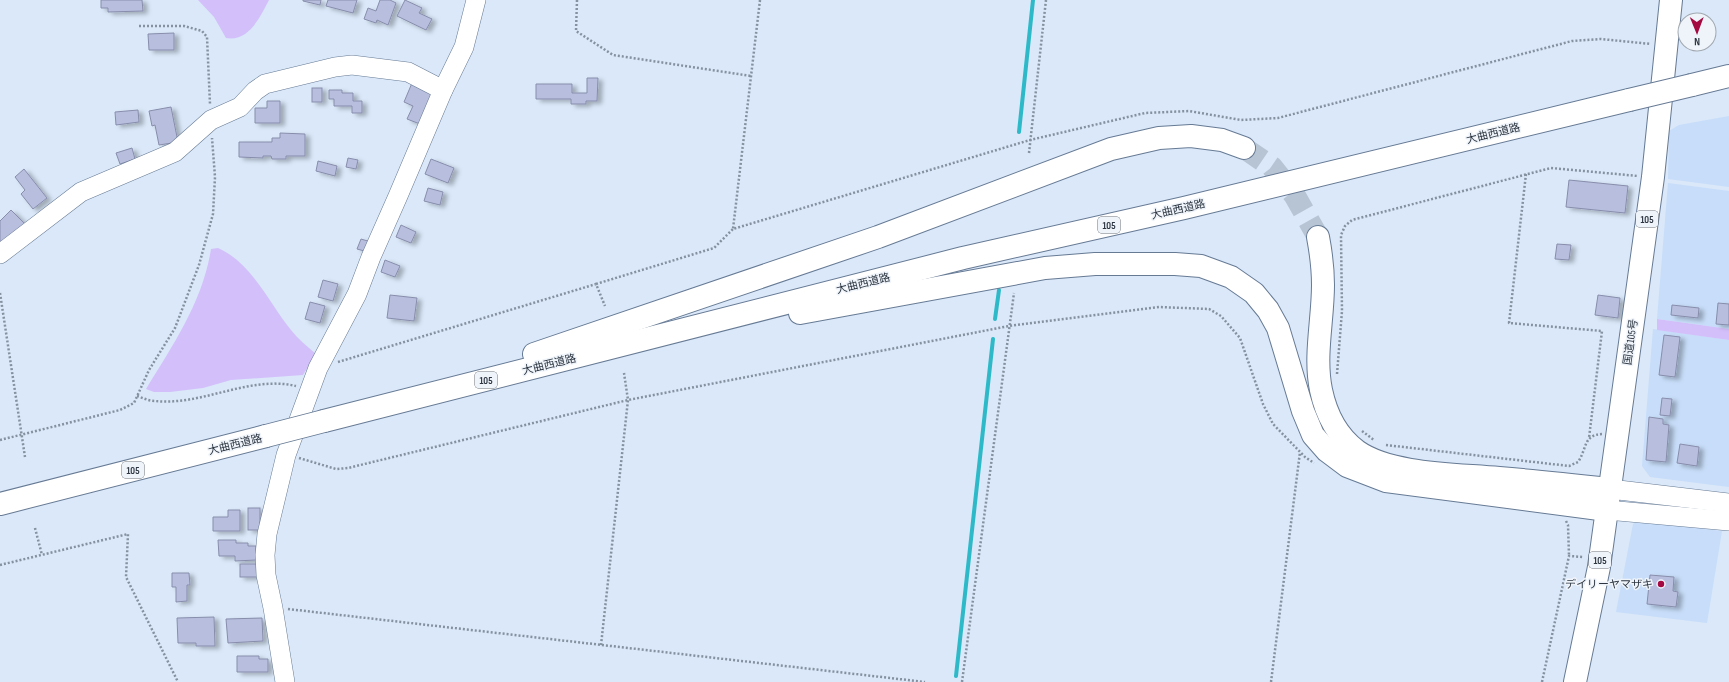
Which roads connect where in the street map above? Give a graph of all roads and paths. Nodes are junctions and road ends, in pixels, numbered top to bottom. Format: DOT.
graph roads {
  1 [pos="476,0"];
  2 [pos="577,0"];
  3 [pos="760,0"];
  4 [pos="1046,0"];
  5 [pos="1671,0"];
  6 [pos="139,26"];
  7 [pos="1665,45"];
  8 [pos="751,76"];
  9 [pos="1729,76"];
  10 [pos="443,90"];
  11 [pos="211,120"];
  12 [pos="1030,140"];
  13 [pos="1244,148"];
  14 [pos="1029,153"];
  15 [pos="1526,174"];
  16 [pos="1653,177"];
  17 [pos="733,229"];
  18 [pos="1318,237"];
  19 [pos="0,254"];
  20 [pos="596,284"];
  21 [pos="0,293"];
  22 [pos="1014,293"];
  23 [pos="605,306"];
  24 [pos="1009,326"];
  25 [pos="590,353"];
  26 [pos="318,368"];
  27 [pos="624,373"];
  28 [pos="1336,382"];
  29 [pos="310,389"];
  30 [pos="138,396"];
  31 [pos="628,400"];
  32 [pos="381,406"];
  33 [pos="1357,426"];
  34 [pos="22,434"];
  35 [pos="1616,436"];
  36 [pos="1589,438"];
  37 [pos="0,440"];
  38 [pos="1300,452"];
  39 [pos="286,455"];
  40 [pos="25,457"];
  41 [pos="1316,465"];
  42 [pos="1608,499"];
  43 [pos="1729,503"];
  44 [pos="0,504"];
  45 [pos="1561,518"];
  46 [pos="1729,521"];
  47 [pos="35,528"];
  48 [pos="42,555"];
  49 [pos="1570,556"];
  50 [pos="1600,559"];
  51 [pos="0,565"];
  52 [pos="273,608"];
  53 [pos="601,645"];
  54 [pos="178,682"];
  55 [pos="284,682"];
  56 [pos="925,682"];
  57 [pos="962,682"];
  58 [pos="1271,682"];
  59 [pos="1542,682"];
  60 [pos="1575,682"];
  1 -- 10 [label="street"];
  2 -- 8 [label="path"];
  3 -- 8 [label="path"];
  4 -- 12 [label="path"];
  5 -- 7 [label="highway, 国道105号 / 105"];
  6 -- 11 [label="path"];
  7 -- 12 [label="path"];
  7 -- 16 [label="highway, 国道105号 / 105"];
  8 -- 17 [label="path"];
  9 -- 25 [label="highway, 大曲西道路 / 105, bridge"];
  10 -- 11 [label="street"];
  10 -- 26 [label="street"];
  11 -- 19 [label="street"];
  11 -- 30 [label="path"];
  12 -- 14 [label="path"];
  12 -- 17 [label="path"];
  13 -- 32 [label="highway"];
  15 -- 16 [label="path"];
  15 -- 28 [label="path"];
  15 -- 36 [label="path"];
  16 -- 35 [label="highway, 国道105号 / 105"];
  17 -- 20 [label="path"];
  18 -- 42 [label="highway"];
  20 -- 23 [label="path"];
  20 -- 26 [label="path"];
  21 -- 34 [label="path"];
  22 -- 24 [label="path"];
  24 -- 31 [label="path"];
  24 -- 38 [label="path"];
  24 -- 57 [label="path"];
  25 -- 32 [label="highway, 大曲西道路 / 105"];
  25 -- 42 [label="highway"];
  26 -- 29 [label="street"];
  27 -- 31 [label="path"];
  29 -- 30 [label="path"];
  29 -- 39 [label="street"];
  30 -- 34 [label="path"];
  31 -- 39 [label="path"];
  31 -- 53 [label="path"];
  32 -- 44 [label="highway, 大曲西道路 / 105, bridge"];
  33 -- 36 [label="path"];
  34 -- 37 [label="path"];
  34 -- 40 [label="path"];
  35 -- 36 [label="path"];
  35 -- 42 [label="highway, 国道105号 / 105"];
  38 -- 41 [label="path"];
  38 -- 58 [label="path"];
  39 -- 52 [label="street"];
  42 -- 43 [label="street"];
  42 -- 46 [label="street"];
  42 -- 50 [label="highway, 国道105号 / 105"];
  45 -- 49 [label="path"];
  47 -- 48 [label="path"];
  48 -- 51 [label="path"];
  48 -- 54 [label="path"];
  49 -- 50 [label="path"];
  49 -- 59 [label="path"];
  50 -- 60 [label="highway, 国道105号 / 105"];
  52 -- 53 [label="path"];
  52 -- 55 [label="street"];
  53 -- 56 [label="path"];
}
